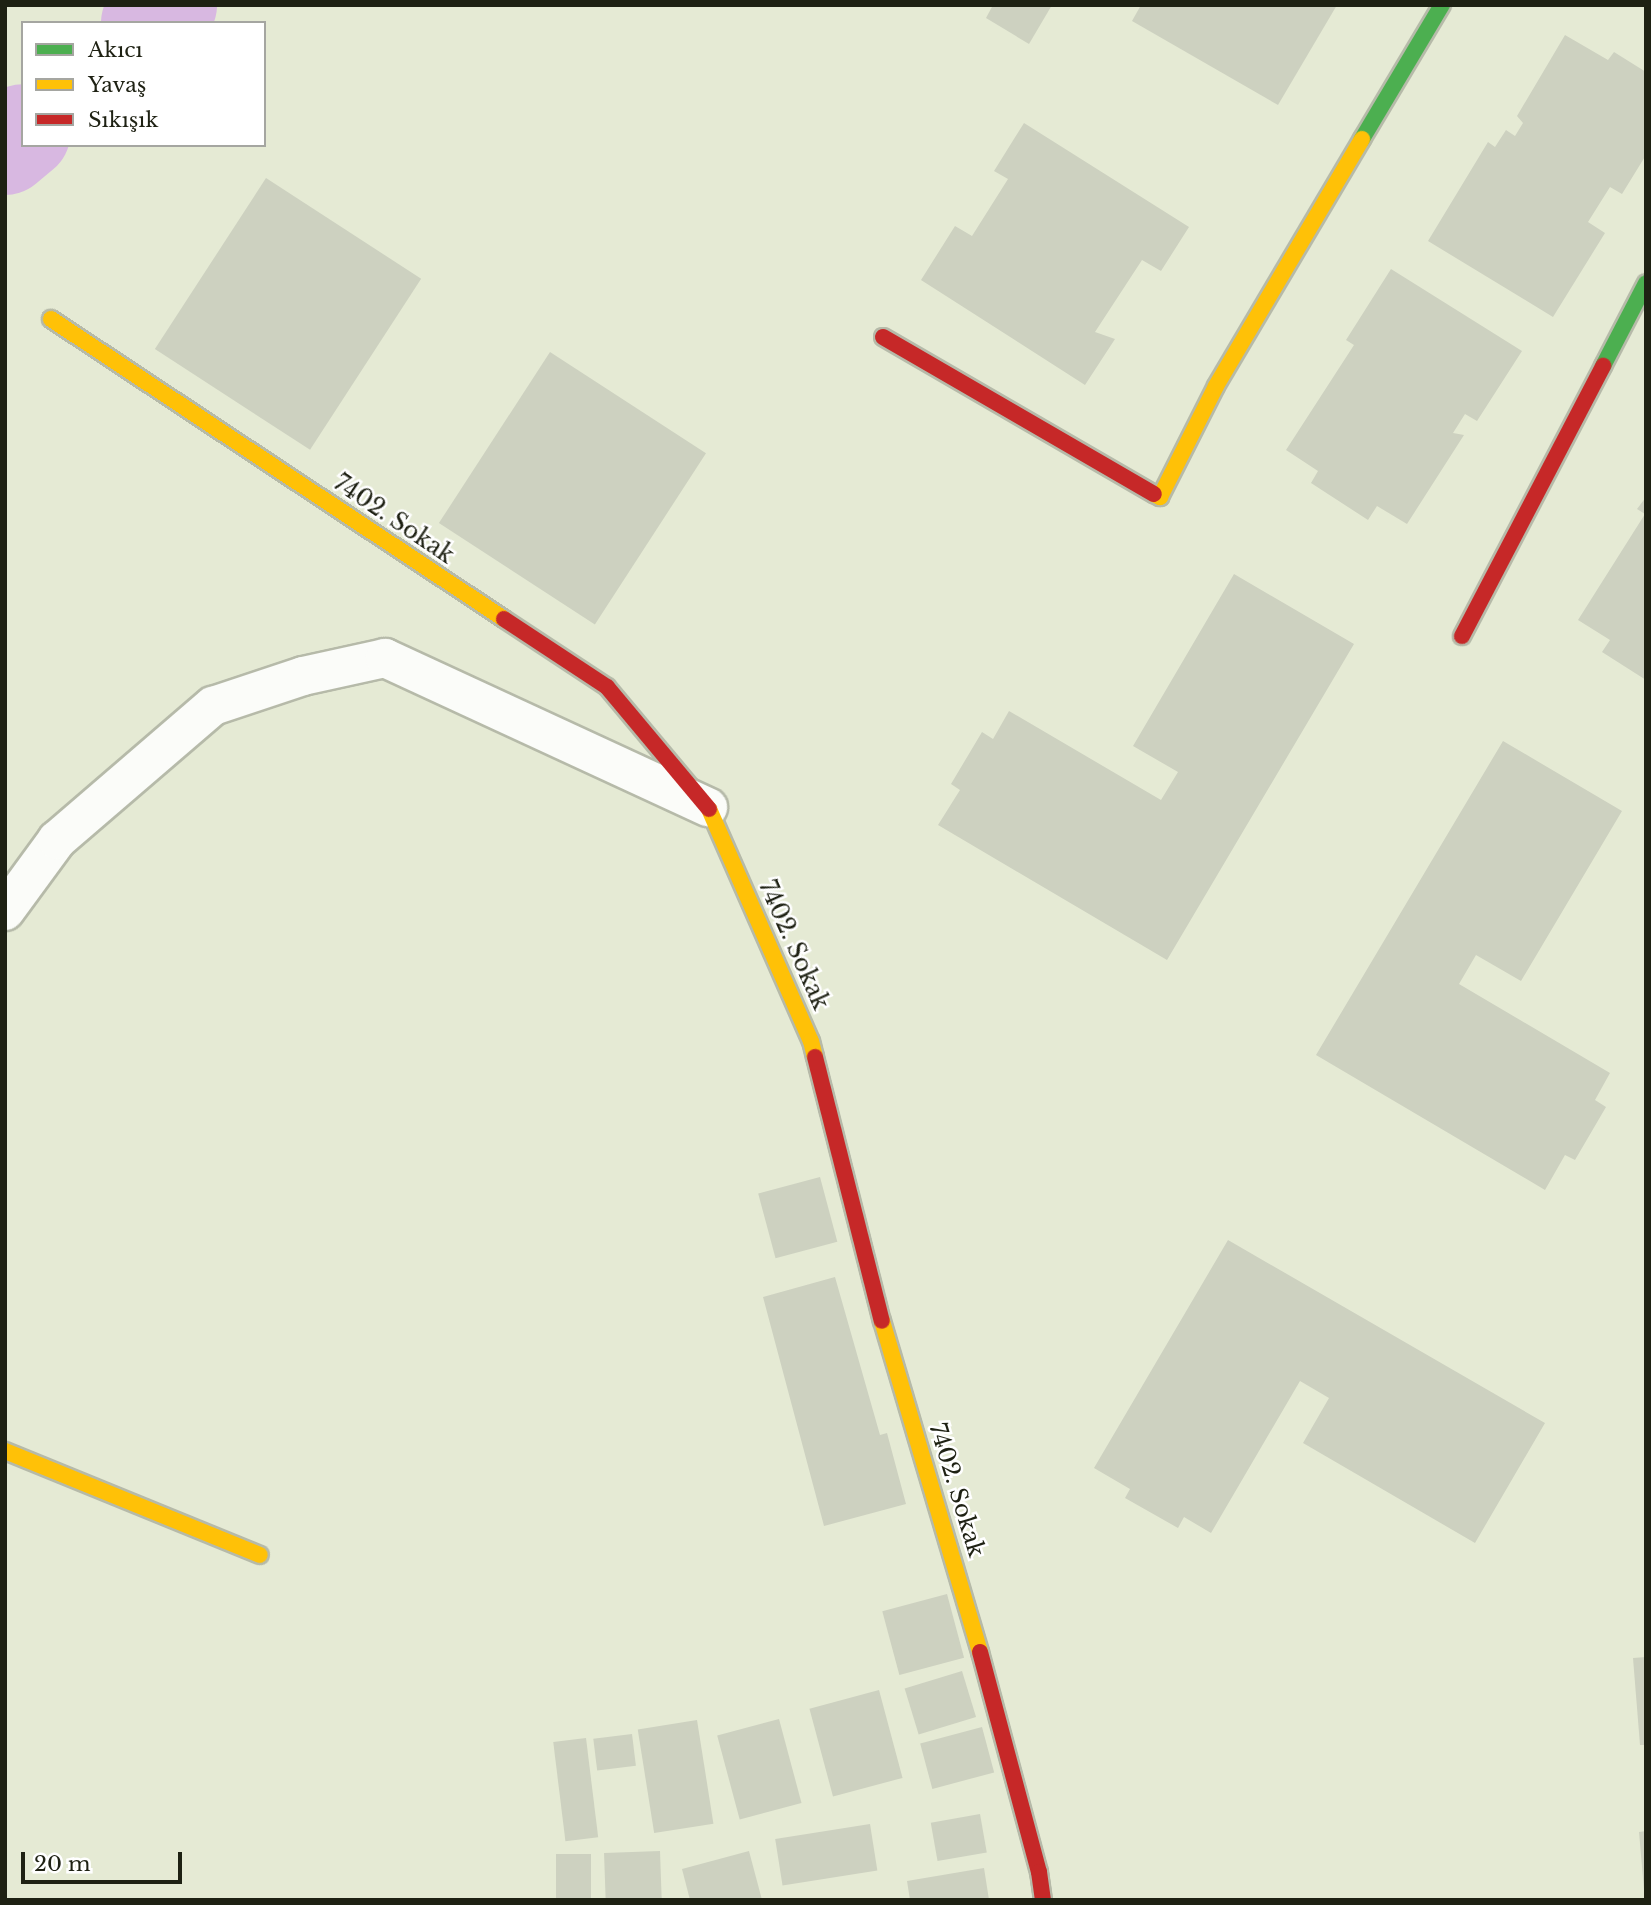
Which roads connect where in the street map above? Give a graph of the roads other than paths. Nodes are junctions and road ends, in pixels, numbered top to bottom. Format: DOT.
graph roads {
  1 [pos="1442,5"];
  2 [pos="1646,283"];
  3 [pos="51,319"];
  4 [pos="883,337"];
  5 [pos="1462,636"];
  6 [pos="708,807"];
  7 [pos="5,911"];
  8 [pos="5,1451"];
  9 [pos="260,1555"];
  10 [pos="1043,1900"];
  1 -- 4 [label="street"];
  2 -- 5 [label="street"];
  3 -- 6 [label="street, 7402. Sokak"];
  6 -- 7 [label="street"];
  6 -- 10 [label="street, 7402. Sokak"];
  8 -- 9 [label="street"];
}
